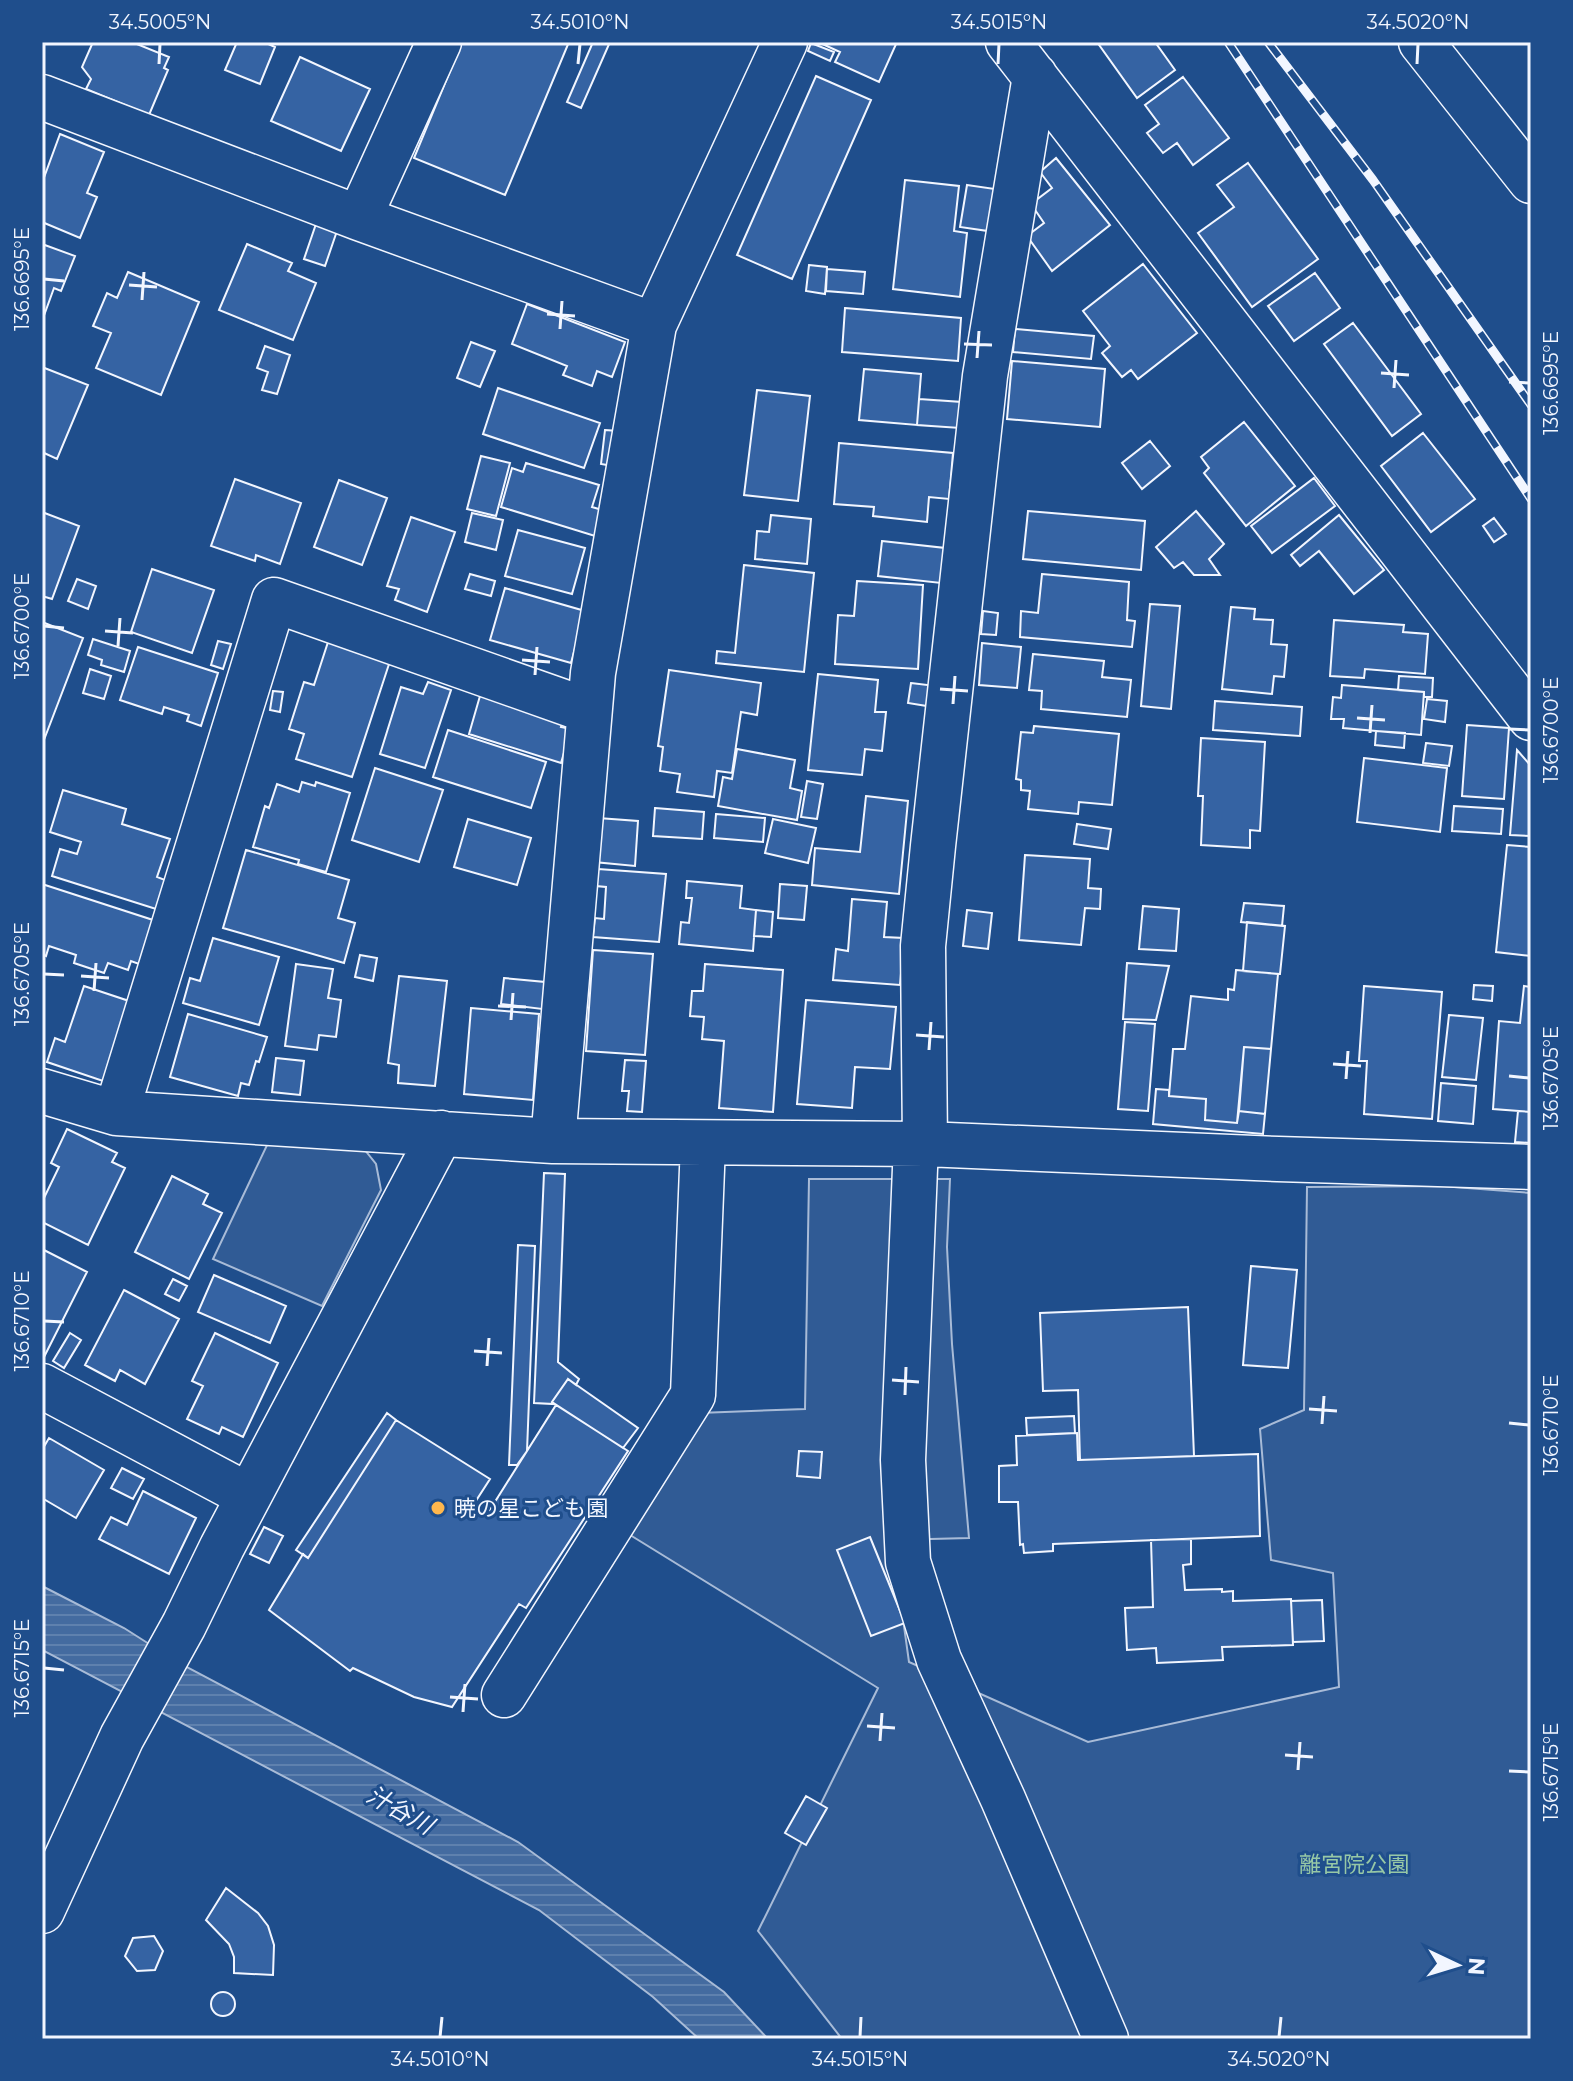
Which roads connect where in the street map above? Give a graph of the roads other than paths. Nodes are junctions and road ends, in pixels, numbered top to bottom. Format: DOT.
graph roads {
  1 [pos="439,42"];
  2 [pos="785,42"];
  3 [pos="1008,42"];
  4 [pos="1421,42"];
  5 [pos="1035,76"];
  6 [pos="42,97"];
  7 [pos="1531,181"];
  8 [pos="359,218"];
  9 [pos="654,325"];
  10 [pos="589,711"];
  11 [pos="1531,718"];
  12 [pos="42,1091"];
  13 [pos="116,1113"];
  14 [pos="441,1133"];
  15 [pos="553,1141"];
  16 [pos="703,1144"];
  17 [pos="920,1144"];
  18 [pos="1531,1167"];
  19 [pos="42,1386"];
  20 [pos="249,1496"];
  21 [pos="504,1695"];
  22 [pos="42,1911"];
  23 [pos="1106,2039"];
  1 -- 8 [label="street"];
  2 -- 9 [label="street"];
  3 -- 5 [label="street"];
  4 -- 7 [label="street"];
  5 -- 11 [label="street"];
  5 -- 17 [label="street"];
  6 -- 8 [label="street"];
  8 -- 9 [label="street"];
  9 -- 10 [label="street"];
  10 -- 13 [label="street"];
  10 -- 15 [label="street"];
  12 -- 13 [label="street"];
  13 -- 14 [label="street"];
  14 -- 15 [label="street"];
  14 -- 20 [label="street"];
  15 -- 16 [label="street"];
  16 -- 17 [label="street"];
  16 -- 21 [label="street"];
  17 -- 18 [label="street"];
  17 -- 23 [label="street"];
  19 -- 20 [label="street"];
  20 -- 22 [label="street"];
}
